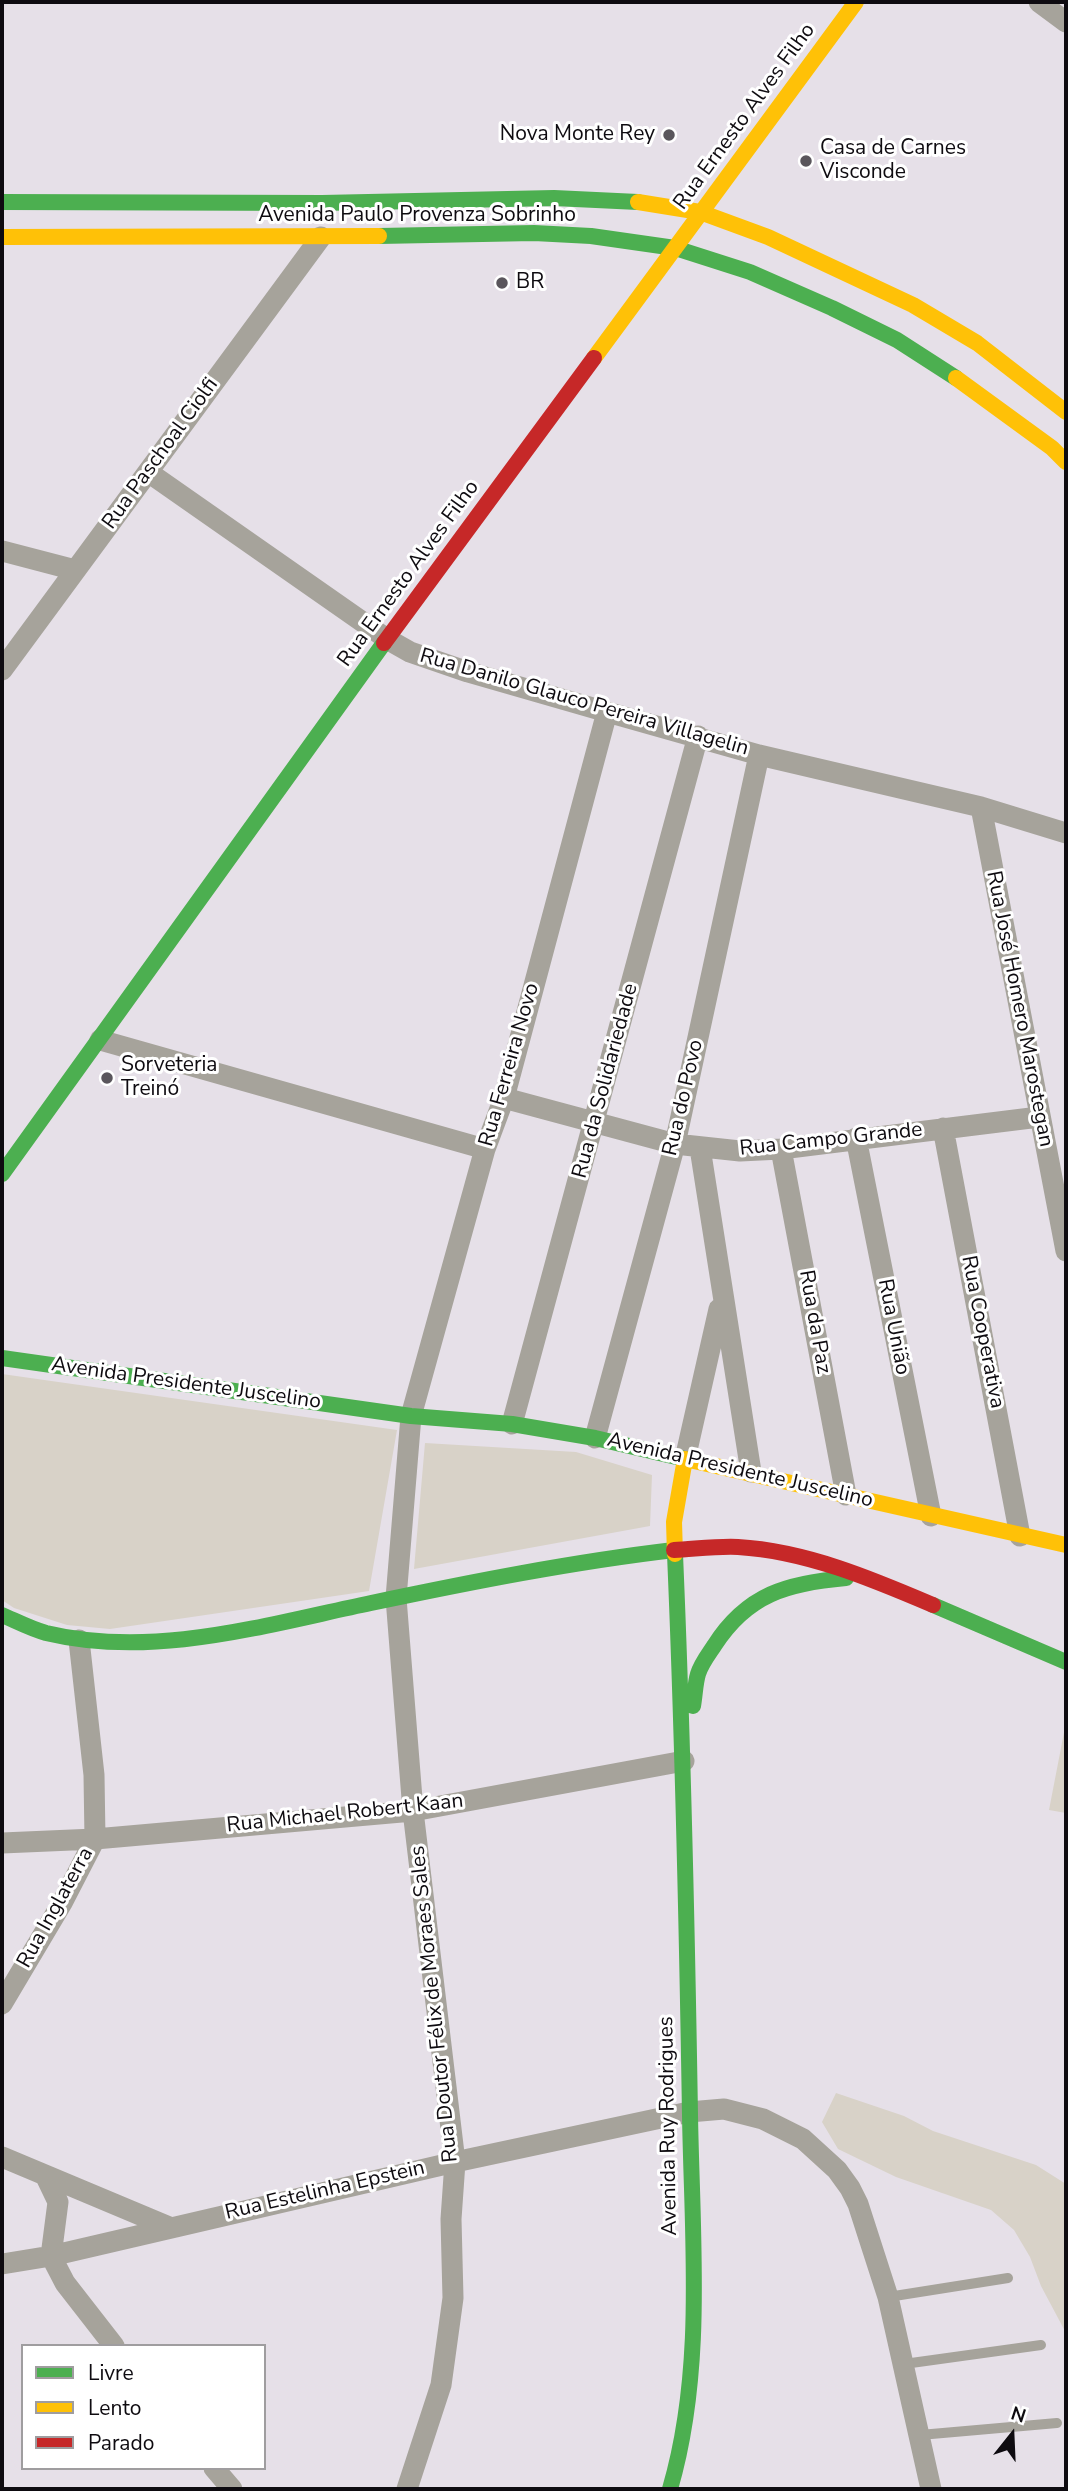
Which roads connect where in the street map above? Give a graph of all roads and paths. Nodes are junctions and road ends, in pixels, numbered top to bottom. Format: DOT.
graph roads {
  1 [pos="856,2"];
  2 [pos="1039,2"];
  3 [pos="1066,22"];
  4 [pos="2,202"];
  5 [pos="701,212"];
  6 [pos="2,237"];
  7 [pos="321,237"];
  8 [pos="674,248"];
  9 [pos="1066,412"];
  10 [pos="1062,449"];
  11 [pos="148,472"];
  12 [pos="2,551"];
  13 [pos="75,570"];
  14 [pos="387,639"];
  15 [pos="2,670"];
  16 [pos="607,712"];
  17 [pos="698,737"];
  18 [pos="759,755"];
  19 [pos="981,807"];
  20 [pos="1066,833"];
  21 [pos="100,1040"];
  22 [pos="503,1098"];
  23 [pos="1039,1117"];
  24 [pos="595,1122"];
  25 [pos="943,1128"];
  26 [pos="856,1138"];
  27 [pos="675,1144"];
  28 [pos="700,1147"];
  29 [pos="485,1149"];
  30 [pos="782,1149"];
  31 [pos="2,1174"];
  32 [pos="1066,1251"];
  33 [pos="722,1297"];
  34 [pos="2,1357"];
  35 [pos="411,1416"];
  36 [pos="513,1424"];
  37 [pos="595,1438"];
  38 [pos="685,1459"];
  39 [pos="751,1472"];
  40 [pos="846,1495"];
  41 [pos="930,1516"];
  42 [pos="1020,1535"];
  43 [pos="1066,1545"];
  44 [pos="674,1550"];
  45 [pos="865,1577"];
  46 [pos="396,1598"];
  47 [pos="2,1615"];
  48 [pos="79,1640"];
  49 [pos="1066,1662"];
  50 [pos="684,1760"];
  51 [pos="413,1811"];
  52 [pos="95,1839"];
  53 [pos="2,1843"];
  54 [pos="2,2004"];
  55 [pos="689,2112"];
  56 [pos="2,2157"];
  57 [pos="455,2162"];
  58 [pos="46,2177"];
  59 [pos="169,2227"];
  60 [pos="51,2256"];
  61 [pos="2,2264"];
  62 [pos="1008,2278"];
  63 [pos="888,2297"];
  64 [pos="112,2344"];
  65 [pos="1041,2346"];
  66 [pos="904,2364"];
  67 [pos="1057,2423"];
  68 [pos="920,2435"];
  69 [pos="216,2470"];
  70 [pos="232,2489"];
  71 [pos="407,2489"];
  72 [pos="670,2489"];
  73 [pos="931,2489"];
  1 -- 5 [label="main road, Rua Ernesto Alves Filho"];
  2 -- 3 [label="street"];
  4 -- 5 [label="main road, Avenida Paulo Provenza Sobrinho"];
  5 -- 8 [label="main road, Rua Ernesto Alves Filho"];
  5 -- 9 [label="main road, Avenida Paulo Provenza Sobrinho"];
  6 -- 7 [label="main road, Avenida Paulo Provenza Sobrinho"];
  7 -- 8 [label="main road, Avenida Paulo Provenza Sobrinho"];
  7 -- 11 [label="street, Rua Paschoal Ciolfi"];
  8 -- 10 [label="main road, Avenida Paulo Provenza Sobrinho"];
  8 -- 14 [label="main road, Rua Ernesto Alves Filho"];
  11 -- 13 [label="street, Rua Paschoal Ciolfi"];
  11 -- 14 [label="street, Rua Danilo Glauco Pereira Villagelin"];
  12 -- 13 [label="street"];
  13 -- 15 [label="street, Rua Paschoal Ciolfi"];
  14 -- 16 [label="street, Rua Danilo Glauco Pereira Villagelin"];
  14 -- 21 [label="main road, Rua Ernesto Alves Filho"];
  16 -- 17 [label="street, Rua Danilo Glauco Pereira Villagelin"];
  16 -- 22 [label="street, Rua Ferreira Novo"];
  17 -- 18 [label="street, Rua Danilo Glauco Pereira Villagelin"];
  17 -- 24 [label="street, Rua da Solidariedade"];
  18 -- 19 [label="street, Rua Danilo Glauco Pereira Villagelin"];
  18 -- 27 [label="street, Rua do Povo"];
  19 -- 20 [label="street, Rua Danilo Glauco Pereira Villagelin"];
  19 -- 23 [label="street, Rua José Homero Marostegan"];
  21 -- 29 [label="street"];
  21 -- 31 [label="main road, Rua Ernesto Alves Filho"];
  22 -- 24 [label="street, Rua Campo Grande"];
  22 -- 29 [label="street, Rua Ferreira Novo"];
  23 -- 25 [label="street, Rua Campo Grande"];
  23 -- 32 [label="street, Rua José Homero Marostegan"];
  24 -- 27 [label="street, Rua Campo Grande"];
  24 -- 36 [label="street, Rua da Solidariedade"];
  25 -- 26 [label="street, Rua Campo Grande"];
  25 -- 42 [label="street, Rua Cooperativa"];
  26 -- 30 [label="street, Rua Campo Grande"];
  26 -- 41 [label="street, Rua União"];
  27 -- 28 [label="street, Rua Campo Grande"];
  27 -- 37 [label="street, Rua do Povo"];
  28 -- 30 [label="street, Rua Campo Grande"];
  28 -- 33 [label="street, Rua do Povo"];
  29 -- 35 [label="street, Rua Ferreira Novo"];
  30 -- 40 [label="street, Rua da Paz"];
  33 -- 38 [label="street"];
  33 -- 39 [label="street, Rua do Povo"];
  34 -- 35 [label="main road, Avenida Presidente Juscelino"];
  35 -- 36 [label="main road, Avenida Presidente Juscelino"];
  35 -- 46 [label="street"];
  36 -- 37 [label="main road, Avenida Presidente Juscelino"];
  37 -- 38 [label="main road, Avenida Presidente Juscelino"];
  38 -- 39 [label="main road, Avenida Presidente Juscelino"];
  38 -- 44 [label="main road, Avenida Ruy Rodrigues"];
  39 -- 40 [label="main road, Avenida Presidente Juscelino"];
  40 -- 41 [label="main road, Avenida Presidente Juscelino"];
  41 -- 42 [label="main road, Avenida Presidente Juscelino"];
  42 -- 43 [label="main road, Avenida Presidente Juscelino"];
  44 -- 45 [label="main road"];
  44 -- 46 [label="main road"];
  44 -- 50 [label="main road, Avenida Ruy Rodrigues"];
  45 -- 49 [label="main road"];
  45 -- 50 [label="main road, Avenida Ruy Rodrigues"];
  46 -- 48 [label="main road"];
  46 -- 51 [label="street, Rua Doutor Félix de Moraes Sales"];
  47 -- 48 [label="main road"];
  48 -- 52 [label="street, Rua Inglaterra"];
  50 -- 51 [label="street, Rua Michael Robert Kaan"];
  50 -- 55 [label="main road, Avenida Ruy Rodrigues"];
  51 -- 52 [label="street, Rua Michael Robert Kaan"];
  51 -- 57 [label="street, Rua Doutor Félix de Moraes Sales"];
  52 -- 53 [label="street, Rua Michael Robert Kaan"];
  52 -- 54 [label="street, Rua Inglaterra"];
  55 -- 57 [label="street, Rua Estelinha Epstein"];
  55 -- 63 [label="street, Rua Estelinha Epstein"];
  55 -- 72 [label="main road, Avenida Ruy Rodrigues"];
  56 -- 58 [label="street"];
  57 -- 59 [label="street, Rua Estelinha Epstein"];
  57 -- 71 [label="street, Rua Doutor Félix de Moraes Sales"];
  58 -- 59 [label="street"];
  58 -- 60 [label="street"];
  59 -- 60 [label="street, Rua Estelinha Epstein"];
  60 -- 61 [label="street, Rua Estelinha Epstein"];
  60 -- 64 [label="street"];
  62 -- 63 [label="lane"];
  63 -- 66 [label="street, Rua Estelinha Epstein"];
  65 -- 66 [label="lane"];
  66 -- 68 [label="street, Rua Estelinha Epstein"];
  67 -- 68 [label="lane"];
  68 -- 73 [label="street, Rua Estelinha Epstein"];
  69 -- 70 [label="street"];
}
